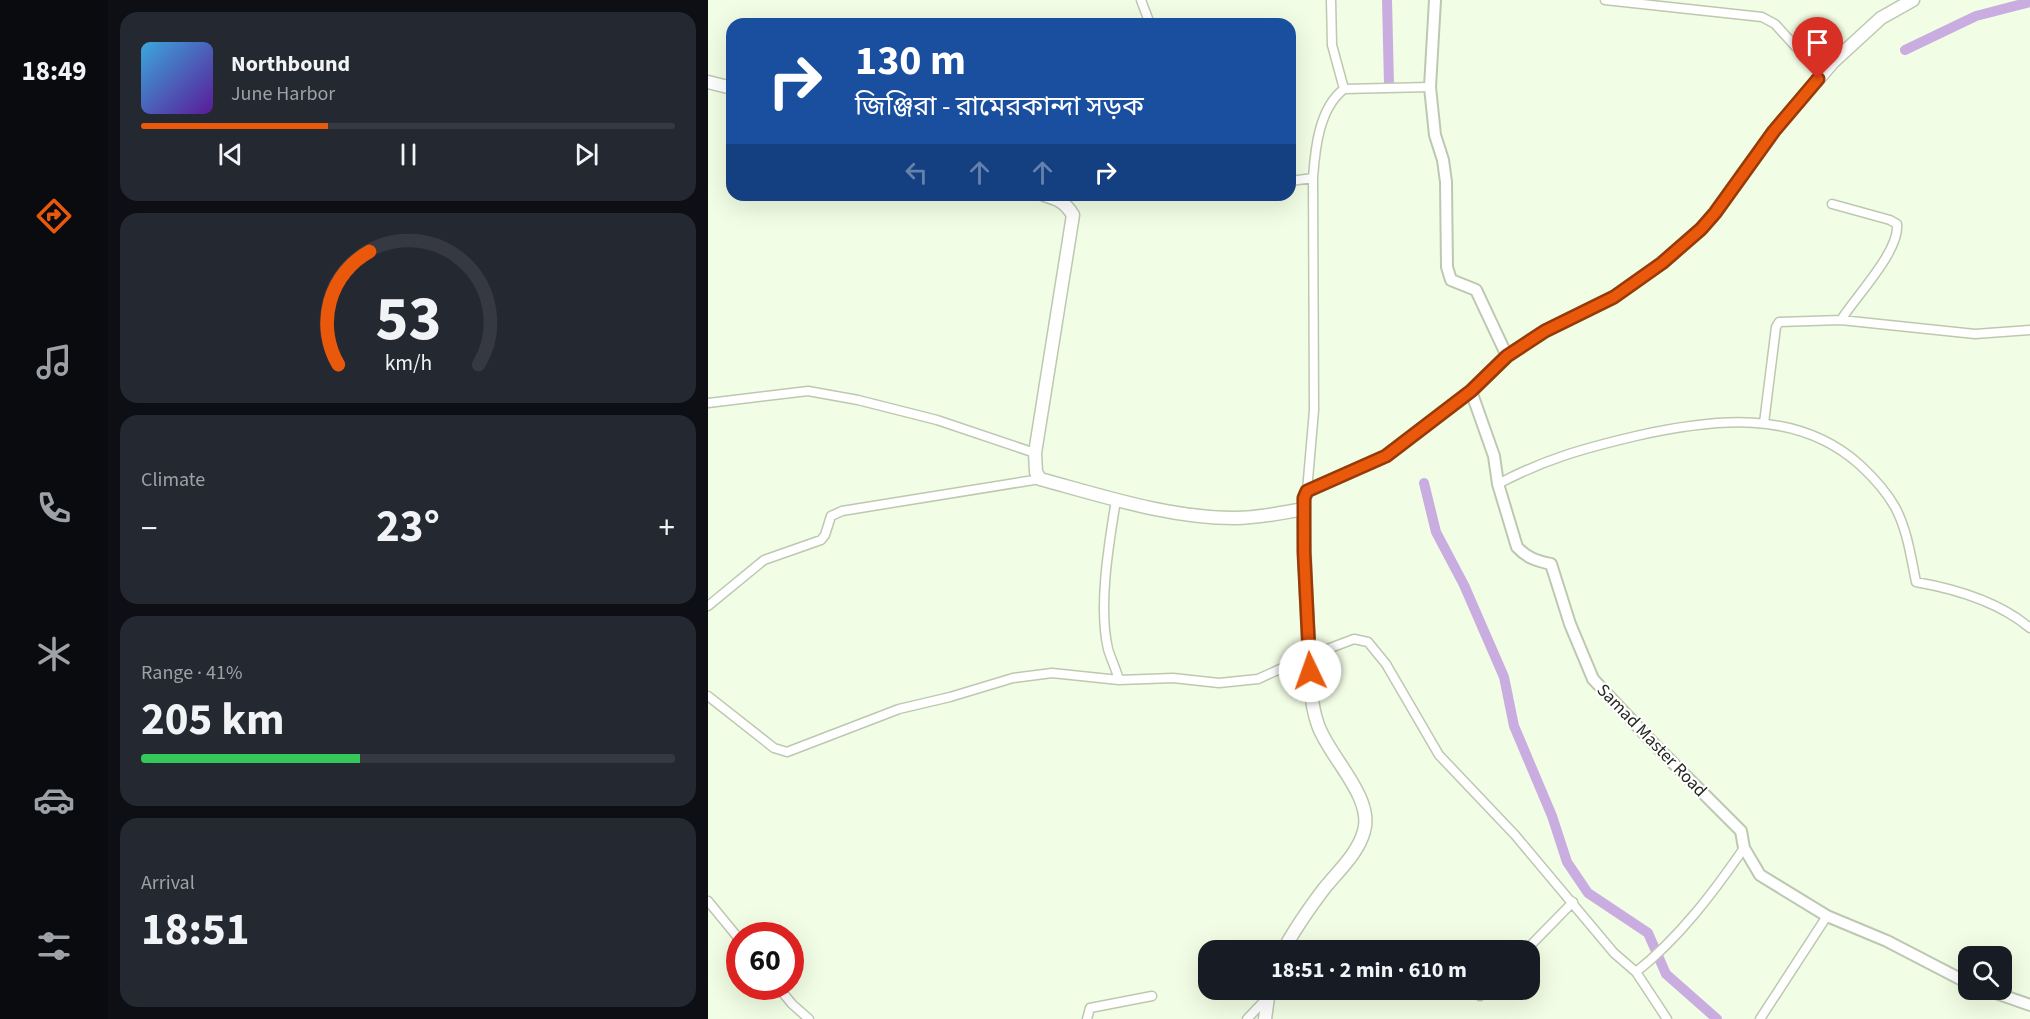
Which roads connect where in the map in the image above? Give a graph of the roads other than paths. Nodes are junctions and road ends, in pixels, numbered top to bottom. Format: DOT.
graph roads {
  1 [pos="1141,0"];
  2 [pos="1331,0"];
  3 [pos="1435,0"];
  4 [pos="1605,0"];
  5 [pos="1913,0"];
  6 [pos="1148,18"];
  7 [pos="1833,62"];
  8 [pos="708,82"];
  9 [pos="726,86"];
  10 [pos="1430,87"];
  11 [pos="1344,89"];
  12 [pos="1313,178"];
  13 [pos="1296,180"];
  14 [pos="1062,201"];
  15 [pos="1832,204"];
  16 [pos="1841,320"];
  17 [pos="2030,330"];
  18 [pos="1507,356"];
  19 [pos="1471,391"];
  20 [pos="708,403"];
  21 [pos="1764,423"];
  22 [pos="1035,453"];
  23 [pos="1040,479"];
  24 [pos="1498,483"];
  25 [pos="1307,491"];
  26 [pos="1116,500"];
  27 [pos="1304,509"];
  28 [pos="708,606"];
  29 [pos="2030,628"];
  30 [pos="1309,656"];
  31 [pos="1119,680"];
  32 [pos="708,696"];
  33 [pos="1744,848"];
  34 [pos="708,901"];
  35 [pos="1573,902"];
  36 [pos="1827,916"];
  37 [pos="726,923"];
  38 [pos="1288,940"];
  39 [pos="1536,940"];
  40 [pos="1636,972"];
  41 [pos="1958,978"];
  42 [pos="1152,996"];
  43 [pos="2012,999"];
  44 [pos="789,1000"];
  45 [pos="1263,1000"];
  46 [pos="1267,1000"];
  47 [pos="2030,1005"];
  48 [pos="809,1019"];
  49 [pos="1087,1019"];
  50 [pos="1247,1019"];
  51 [pos="1265,1019"];
  52 [pos="1667,1019"];
  53 [pos="1760,1019"];
  1 -- 6 [label="street"];
  2 -- 11 [label="street"];
  3 -- 10 [label="street"];
  4 -- 7 [label="street"];
  5 -- 7 [label="main road"];
  7 -- 18 [label="main road"];
  8 -- 9 [label="main road"];
  10 -- 11 [label="street"];
  10 -- 18 [label="street"];
  11 -- 12 [label="street"];
  12 -- 13 [label="street"];
  12 -- 25 [label="street"];
  14 -- 22 [label="main road"];
  15 -- 16 [label="street"];
  16 -- 17 [label="street"];
  16 -- 21 [label="street"];
  18 -- 19 [label="main road"];
  19 -- 24 [label="street, Samad Master Road"];
  19 -- 25 [label="main road"];
  20 -- 22 [label="street"];
  21 -- 24 [label="street"];
  21 -- 29 [label="street"];
  22 -- 23 [label="main road"];
  23 -- 26 [label="main road"];
  23 -- 28 [label="street"];
  24 -- 33 [label="street, Samad Master Road"];
  25 -- 27 [label="main road"];
  26 -- 27 [label="main road"];
  26 -- 31 [label="street"];
  27 -- 30 [label="main road"];
  30 -- 31 [label="street"];
  30 -- 35 [label="street"];
  30 -- 38 [label="main road"];
  31 -- 32 [label="street"];
  33 -- 36 [label="street, Samad Master Road"];
  33 -- 40 [label="street"];
  34 -- 37 [label="street"];
  35 -- 39 [label="street"];
  35 -- 40 [label="street"];
  36 -- 41 [label="street, Samad Master Road"];
  36 -- 53 [label="street"];
  40 -- 52 [label="street"];
  42 -- 49 [label="street"];
  43 -- 47 [label="street"];
  44 -- 48 [label="street"];
  45 -- 50 [label="street"];
  46 -- 51 [label="main road"];
}
